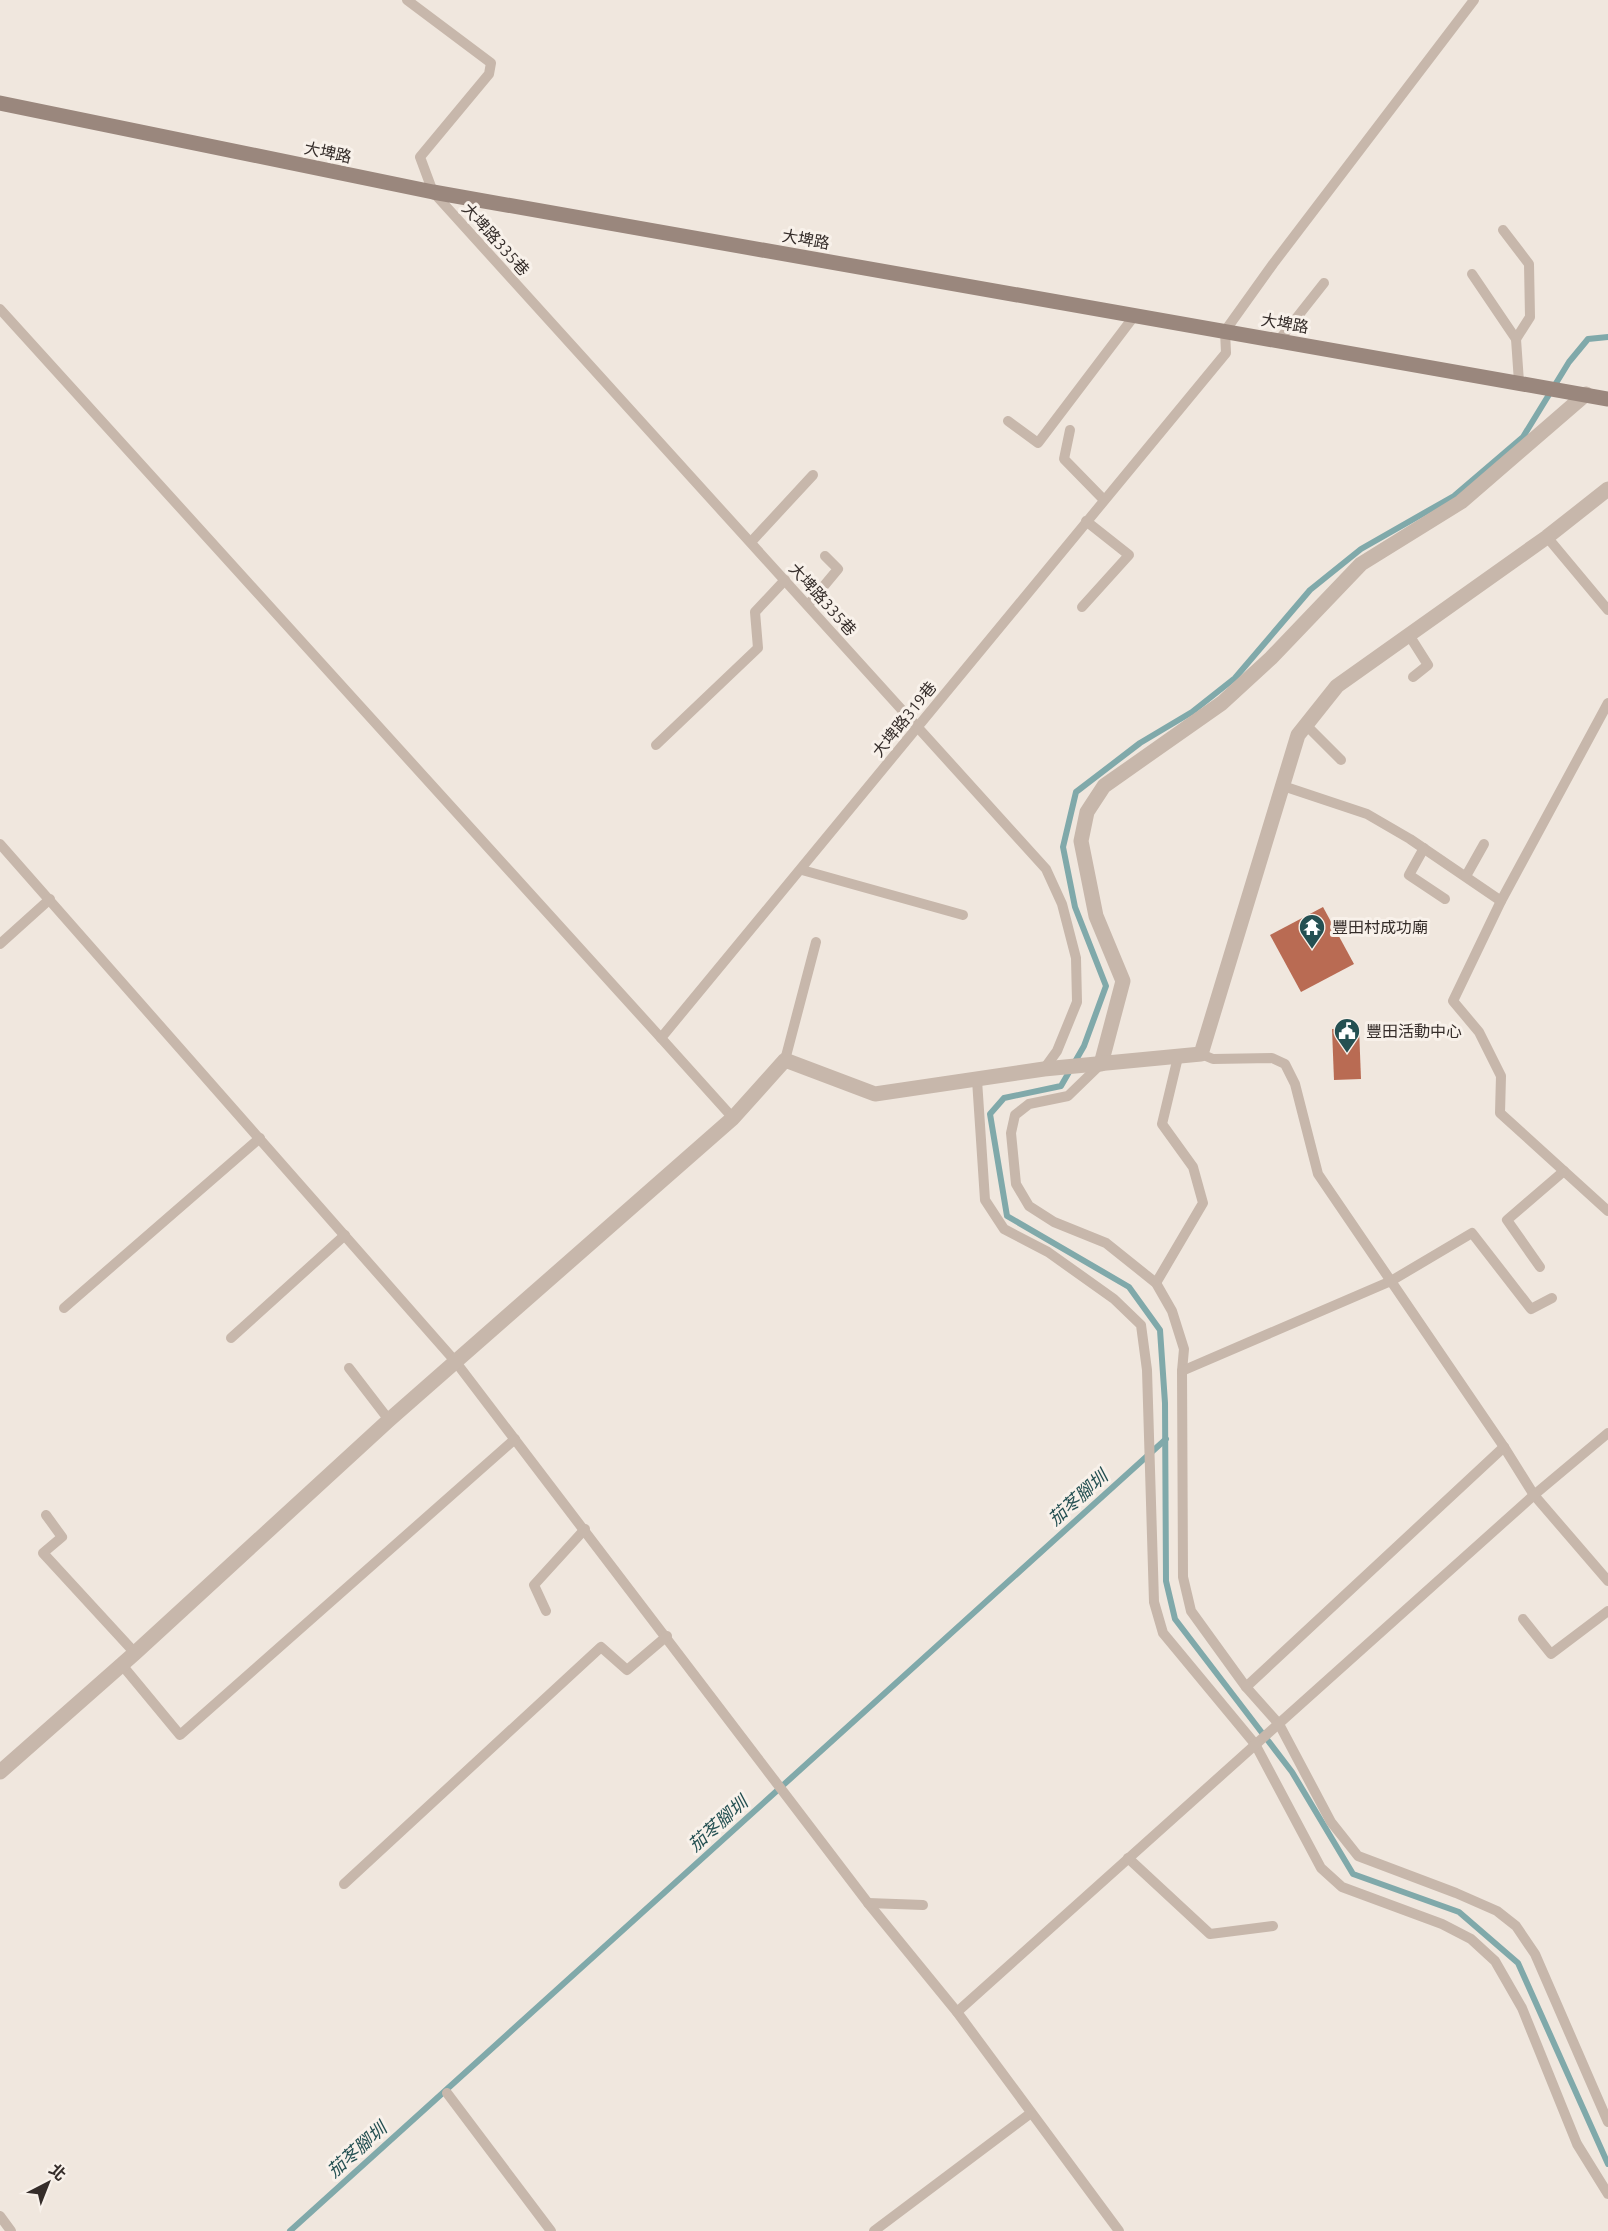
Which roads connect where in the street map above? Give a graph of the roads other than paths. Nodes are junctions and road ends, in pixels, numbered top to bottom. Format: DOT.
graph roads {
  1 [pos="407,0"];
  2 [pos="1474,0"];
  3 [pos="0,103"];
  4 [pos="433,192"];
  5 [pos="1503,230"];
  6 [pos="1472,274"];
  7 [pos="1324,283"];
  8 [pos="0,309"];
  9 [pos="1135,315"];
  10 [pos="1225,332"];
  11 [pos="1516,339"];
  12 [pos="1279,340"];
  13 [pos="1519,382"];
  14 [pos="1586,394"];
  15 [pos="1608,399"];
  16 [pos="1008,421"];
  17 [pos="1070,430"];
  18 [pos="813,475"];
  19 [pos="1608,489"];
  20 [pos="1104,500"];
  21 [pos="1086,521"];
  22 [pos="1547,537"];
  23 [pos="751,542"];
  24 [pos="825,556"];
  25 [pos="785,580"];
  26 [pos="808,605"];
  27 [pos="1082,607"];
  28 [pos="1608,610"];
  29 [pos="1409,635"];
  30 [pos="1413,677"];
  31 [pos="1608,703"];
  32 [pos="1306,725"];
  33 [pos="917,726"];
  34 [pos="656,745"];
  35 [pos="1341,760"];
  36 [pos="1283,786"];
  37 [pos="0,844"];
  38 [pos="1484,844"];
  39 [pos="1424,848"];
  40 [pos="801,870"];
  41 [pos="1466,876"];
  42 [pos="50,899"];
  43 [pos="1445,899"];
  44 [pos="1502,901"];
  45 [pos="963,915"];
  46 [pos="816,942"];
  47 [pos="0,944"];
  48 [pos="661,1038"];
  49 [pos="1201,1054"];
  50 [pos="1178,1057"];
  51 [pos="785,1060"];
  52 [pos="1101,1064"];
  53 [pos="1044,1069"];
  54 [pos="977,1080"];
  55 [pos="732,1118"];
  56 [pos="260,1138"];
  57 [pos="1564,1171"];
  58 [pos="1608,1210"];
  59 [pos="345,1235"];
  60 [pos="1540,1268"];
  61 [pos="1391,1281"];
  62 [pos="1156,1283"];
  63 [pos="1552,1298"];
  64 [pos="64,1308"];
  65 [pos="231,1338"];
  66 [pos="455,1360"];
  67 [pos="349,1368"];
  68 [pos="1182,1371"];
  69 [pos="388,1420"];
  70 [pos="1608,1433"];
  71 [pos="515,1438"];
  72 [pos="1504,1447"];
  73 [pos="1534,1495"];
  74 [pos="46,1515"];
  75 [pos="585,1529"];
  76 [pos="1608,1581"];
  77 [pos="546,1611"];
  78 [pos="1608,1611"];
  79 [pos="1523,1619"];
  80 [pos="667,1636"];
  81 [pos="135,1653"];
  82 [pos="122,1665"];
  83 [pos="1246,1687"];
  84 [pos="1278,1724"];
  85 [pos="1255,1744"];
  86 [pos="0,1773"];
  87 [pos="1128,1858"];
  88 [pos="344,1884"];
  89 [pos="868,1903"];
  90 [pos="923,1905"];
  91 [pos="1273,1926"];
  92 [pos="957,2012"];
  93 [pos="447,2093"];
  94 [pos="1031,2113"];
  95 [pos="1608,2122"];
  96 [pos="1608,2194"];
  97 [pos="0,2216"];
  98 [pos="11,2231"];
  99 [pos="551,2231"];
  100 [pos="874,2231"];
  101 [pos="1119,2231"];
  1 -- 4 [label="lane"];
  2 -- 10 [label="lane"];
  3 -- 4 [label="main road, 大埤路"];
  4 -- 9 [label="main road, 大埤路"];
  4 -- 23 [label="lane, 大埤路335巷"];
  5 -- 11 [label="lane"];
  6 -- 11 [label="lane"];
  7 -- 12 [label="lane"];
  8 -- 48 [label="lane"];
  9 -- 10 [label="main road, 大埤路"];
  9 -- 16 [label="lane"];
  10 -- 12 [label="main road, 大埤路"];
  10 -- 20 [label="lane, 大埤路319巷"];
  11 -- 13 [label="lane"];
  12 -- 13 [label="main road, 大埤路"];
  13 -- 14 [label="main road, 大埤路"];
  14 -- 15 [label="main road, 大埤路"];
  14 -- 52 [label="street"];
  17 -- 20 [label="lane"];
  18 -- 23 [label="lane"];
  19 -- 22 [label="street"];
  20 -- 21 [label="lane, 大埤路319巷"];
  21 -- 27 [label="lane"];
  21 -- 33 [label="lane, 大埤路319巷"];
  22 -- 28 [label="lane"];
  22 -- 29 [label="street"];
  23 -- 25 [label="lane, 大埤路335巷"];
  24 -- 26 [label="lane"];
  25 -- 26 [label="lane, 大埤路335巷"];
  25 -- 34 [label="lane"];
  26 -- 33 [label="lane, 大埤路335巷"];
  29 -- 30 [label="lane"];
  29 -- 32 [label="street"];
  31 -- 44 [label="lane"];
  32 -- 35 [label="lane"];
  32 -- 36 [label="street"];
  33 -- 40 [label="lane, 大埤路319巷"];
  33 -- 53 [label="lane, 大埤路335巷"];
  36 -- 39 [label="lane"];
  36 -- 49 [label="street"];
  37 -- 42 [label="lane"];
  38 -- 41 [label="lane"];
  39 -- 41 [label="lane"];
  39 -- 43 [label="lane"];
  40 -- 45 [label="lane"];
  40 -- 48 [label="lane, 大埤路319巷"];
  41 -- 44 [label="lane"];
  42 -- 47 [label="lane"];
  42 -- 56 [label="lane"];
  44 -- 57 [label="lane"];
  46 -- 51 [label="lane"];
  48 -- 55 [label="lane"];
  49 -- 50 [label="street"];
  49 -- 61 [label="lane"];
  50 -- 52 [label="street"];
  50 -- 62 [label="lane"];
  51 -- 54 [label="street"];
  51 -- 55 [label="street"];
  52 -- 53 [label="street"];
  52 -- 62 [label="lane"];
  53 -- 54 [label="street"];
  54 -- 85 [label="lane"];
  55 -- 66 [label="street"];
  56 -- 59 [label="lane"];
  56 -- 64 [label="lane"];
  57 -- 58 [label="lane"];
  57 -- 60 [label="lane"];
  59 -- 65 [label="lane"];
  59 -- 66 [label="lane"];
  61 -- 63 [label="lane"];
  61 -- 68 [label="lane"];
  61 -- 72 [label="lane"];
  62 -- 68 [label="lane"];
  66 -- 69 [label="street"];
  66 -- 71 [label="lane"];
  67 -- 69 [label="lane"];
  68 -- 83 [label="lane"];
  69 -- 81 [label="street"];
  70 -- 73 [label="lane"];
  71 -- 75 [label="lane"];
  71 -- 82 [label="lane"];
  72 -- 73 [label="lane"];
  72 -- 83 [label="lane"];
  73 -- 76 [label="lane"];
  73 -- 84 [label="lane"];
  74 -- 81 [label="lane"];
  75 -- 77 [label="lane"];
  75 -- 80 [label="lane"];
  78 -- 79 [label="lane"];
  80 -- 88 [label="lane"];
  80 -- 89 [label="lane"];
  81 -- 82 [label="street"];
  82 -- 86 [label="street"];
  83 -- 84 [label="lane"];
  84 -- 85 [label="lane"];
  84 -- 95 [label="lane"];
  85 -- 87 [label="lane"];
  85 -- 96 [label="lane"];
  87 -- 91 [label="lane"];
  87 -- 92 [label="lane"];
  89 -- 90 [label="lane"];
  89 -- 92 [label="lane"];
  92 -- 94 [label="lane"];
  93 -- 99 [label="lane"];
  94 -- 100 [label="lane"];
  94 -- 101 [label="lane"];
  97 -- 98 [label="lane"];
}
